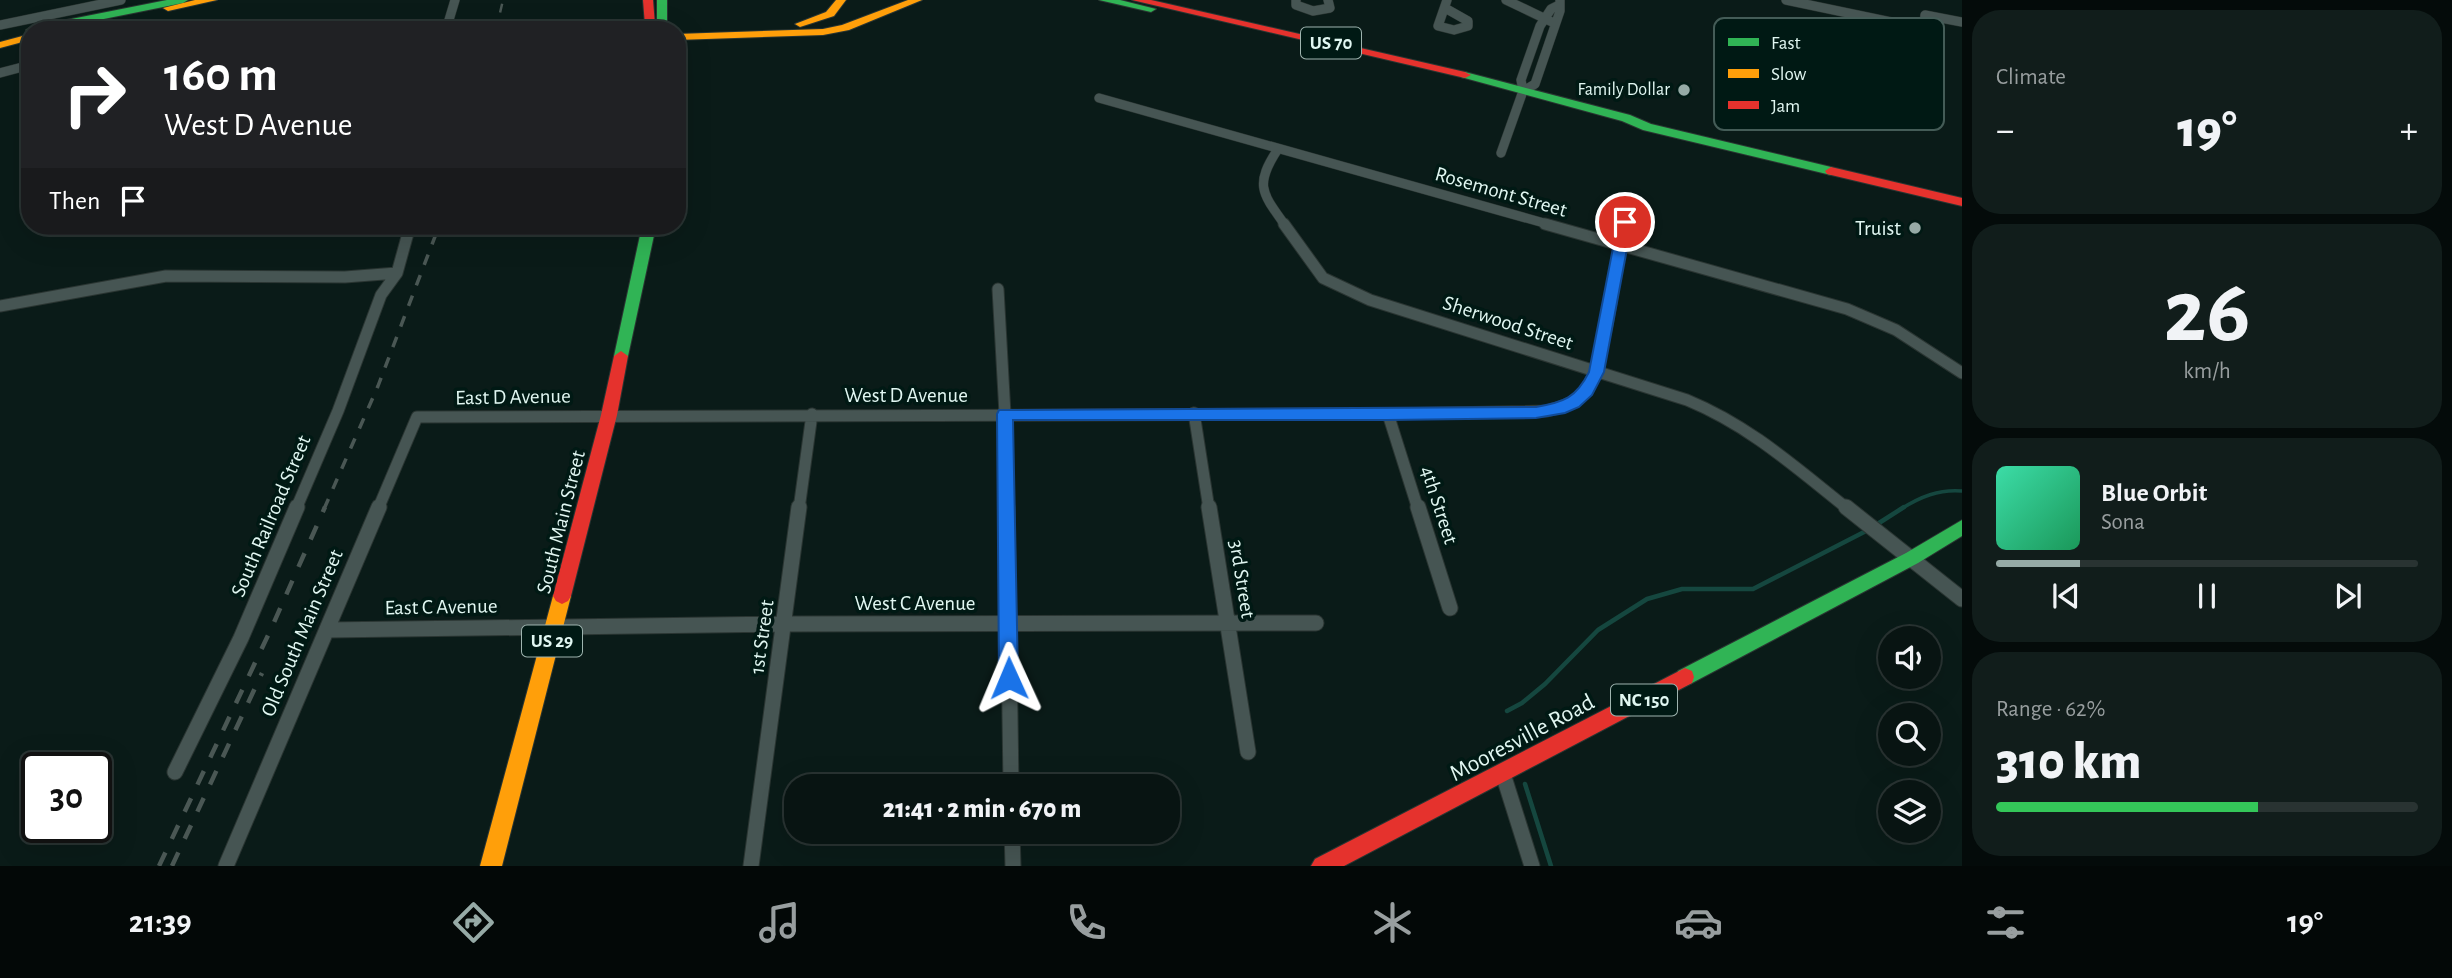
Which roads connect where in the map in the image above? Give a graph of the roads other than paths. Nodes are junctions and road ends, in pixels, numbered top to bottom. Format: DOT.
graph roads {
  1 [pos="121,0"];
  2 [pos="183,0"];
  3 [pos="212,0"];
  4 [pos="455,0"];
  5 [pos="648,0"];
  6 [pos="662,0"];
  7 [pos="841,0"];
  8 [pos="917,0"];
  9 [pos="1084,0"];
  10 [pos="1104,0"];
  11 [pos="1137,0"];
  12 [pos="1296,0"];
  13 [pos="1328,0"];
  14 [pos="1507,0"];
  15 [pos="1786,0"];
  16 [pos="1559,2"];
  17 [pos="1875,18"];
  18 [pos="1924,18"];
  19 [pos="1940,18"];
  20 [pos="1944,19"];
  21 [pos="1545,20"];
  22 [pos="76,21"];
  23 [pos="107,21"];
  24 [pos="449,21"];
  25 [pos="650,21"];
  26 [pos="662,21"];
  27 [pos="1962,22"];
  28 [pos="1556,23"];
  29 [pos="0,24"];
  30 [pos="686,31"];
  31 [pos="21,32"];
  32 [pos="1266,33"];
  33 [pos="0,37"];
  34 [pos="686,37"];
  35 [pos="21,39"];
  36 [pos="0,45"];
  37 [pos="21,67"];
  38 [pos="0,73"];
  39 [pos="1523,92"];
  40 [pos="1100,98"];
  41 [pos="1626,118"];
  42 [pos="1278,149"];
  43 [pos="1501,153"];
  44 [pos="1962,194"];
  45 [pos="1629,198"];
  46 [pos="1962,202"];
  47 [pos="408,235"];
  48 [pos="647,235"];
  49 [pos="1621,246"];
  50 [pos="397,273"];
  51 [pos="998,289"];
  52 [pos="0,306"];
  53 [pos="1596,372"];
  54 [pos="1962,373"];
  55 [pos="1194,413"];
  56 [pos="812,414"];
  57 [pos="1005,414"];
  58 [pos="1388,414"];
  59 [pos="609,415"];
  60 [pos="416,417"];
  61 [pos="1962,527"];
  62 [pos="1912,558"];
  63 [pos="1962,599"];
  64 [pos="1450,608"];
  65 [pos="1228,622"];
  66 [pos="1007,623"];
  67 [pos="1316,623"];
  68 [pos="785,624"];
  69 [pos="556,626"];
  70 [pos="327,630"];
  71 [pos="1248,752"];
  72 [pos="175,772"];
  73 [pos="1011,774"];
  74 [pos="1503,774"];
  75 [pos="1012,844"];
  76 [pos="226,866"];
  77 [pos="491,866"];
  78 [pos="751,866"];
  79 [pos="1013,866"];
  80 [pos="1322,866"];
  81 [pos="1532,866"];
  1 -- 29 [label="street"];
  2 -- 22 [label="main road"];
  3 -- 23 [label="main road"];
  4 -- 24 [label="street"];
  5 -- 25 [label="main road"];
  6 -- 26 [label="main road"];
  7 -- 30 [label="main road"];
  8 -- 34 [label="main road"];
  9 -- 32 [label="main road, US 70"];
  10 -- 32 [label="main road"];
  11 -- 39 [label="main road, US 70"];
  12 -- 13 [label="street"];
  14 -- 21 [label="street"];
  15 -- 17 [label="street"];
  16 -- 21 [label="street"];
  16 -- 28 [label="street"];
  18 -- 19 [label="street"];
  20 -- 27 [label="street"];
  21 -- 28 [label="street"];
  21 -- 39 [label="street"];
  28 -- 39 [label="street"];
  31 -- 33 [label="main road"];
  32 -- 39 [label="main road, US 70"];
  35 -- 36 [label="main road"];
  37 -- 38 [label="street"];
  39 -- 41 [label="main road, US 70"];
  39 -- 43 [label="street"];
  40 -- 42 [label="street, Rosemont Street"];
  41 -- 44 [label="main road, US 70"];
  41 -- 46 [label="main road, US 70"];
  42 -- 49 [label="street, Rosemont Street"];
  42 -- 53 [label="street, Sherwood Street"];
  45 -- 49 [label="street, West D Avenue"];
  47 -- 50 [label="street, South Railroad Street"];
  48 -- 59 [label="main road, South Main Street / US 29"];
  49 -- 53 [label="street, West D Avenue"];
  49 -- 54 [label="street, Rosemont Street"];
  50 -- 52 [label="street"];
  50 -- 72 [label="street, South Railroad Street"];
  51 -- 57 [label="street"];
  53 -- 58 [label="street, West D Avenue"];
  53 -- 62 [label="street, Sherwood Street"];
  55 -- 57 [label="street, West D Avenue"];
  55 -- 58 [label="street, West D Avenue"];
  55 -- 65 [label="street, 3rd Street"];
  56 -- 57 [label="street, West D Avenue"];
  56 -- 59 [label="street, West D Avenue"];
  56 -- 68 [label="street, 1st Street"];
  57 -- 66 [label="street"];
  58 -- 64 [label="street, 4th Street"];
  59 -- 60 [label="street, East D Avenue"];
  59 -- 69 [label="main road, South Main Street / US 29"];
  60 -- 70 [label="street, Old South Main Street"];
  61 -- 62 [label="main road, Mooresville Road / NC 150"];
  62 -- 63 [label="street, Sherwood Street"];
  62 -- 74 [label="main road, Mooresville Road / NC 150"];
  65 -- 66 [label="street, West C Avenue"];
  65 -- 67 [label="street, West C Avenue"];
  65 -- 71 [label="street, 3rd Street"];
  66 -- 68 [label="street, West C Avenue"];
  66 -- 73 [label="street"];
  68 -- 69 [label="street, West C Avenue"];
  68 -- 78 [label="street, 1st Street"];
  69 -- 70 [label="street, East C Avenue"];
  69 -- 77 [label="main road, South Main Street / US 29"];
  70 -- 76 [label="street, Old South Main Street"];
  74 -- 80 [label="main road, Mooresville Road / NC 150"];
  74 -- 81 [label="street"];
  75 -- 79 [label="street"];
}
